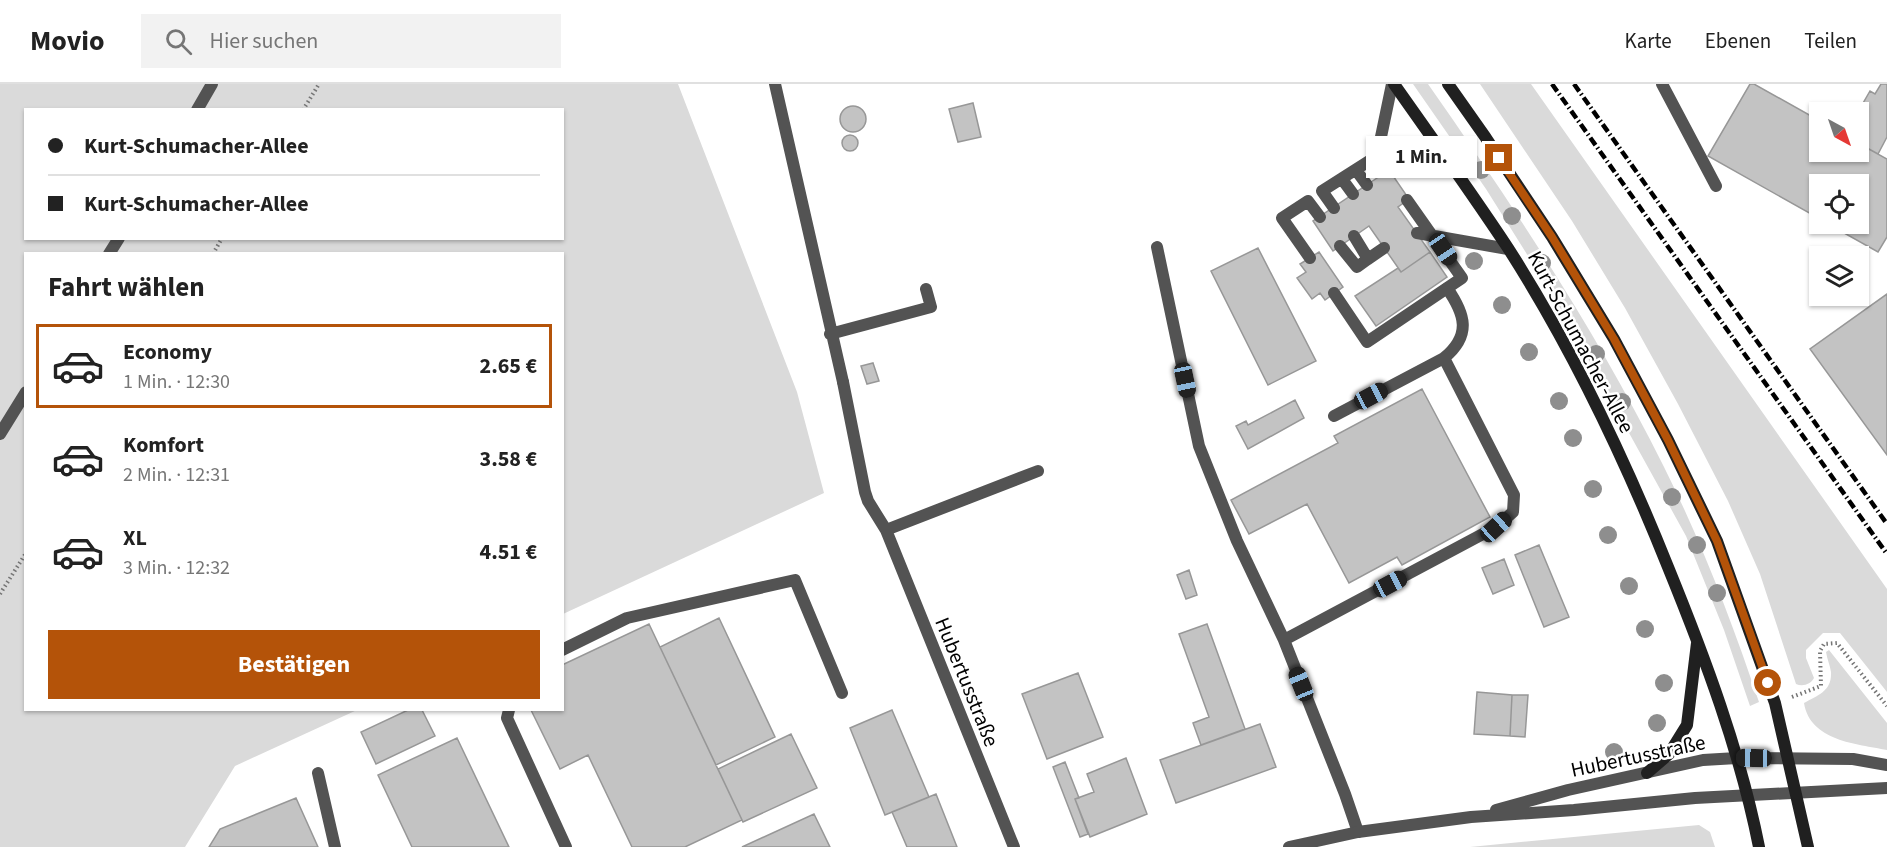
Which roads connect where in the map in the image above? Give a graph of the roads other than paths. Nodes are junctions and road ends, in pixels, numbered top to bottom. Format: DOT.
graph roads {
  1 [pos="212,84"];
  2 [pos="775,84"];
  3 [pos="1393,84"];
  4 [pos="1448,84"];
  5 [pos="1662,84"];
  6 [pos="198,108"];
  7 [pos="1377,156"];
  8 [pos="1356,170"];
  9 [pos="1387,171"];
  10 [pos="1342,179"];
  11 [pos="1367,184"];
  12 [pos="1716,186"];
  13 [pos="1353,194"];
  14 [pos="1407,200"];
  15 [pos="1334,208"];
  16 [pos="1320,217"];
  17 [pos="1417,233"];
  18 [pos="1433,234"];
  19 [pos="1354,236"];
  20 [pos="1340,246"];
  21 [pos="1157,247"];
  22 [pos="1384,248"];
  23 [pos="1508,249"];
  24 [pos="1310,258"];
  25 [pos="1368,259"];
  26 [pos="1447,288"];
  27 [pos="926,289"];
  28 [pos="1334,293"];
  29 [pos="830,334"];
  30 [pos="1444,358"];
  31 [pos="24,395"];
  32 [pos="1334,416"];
  33 [pos="0,434"];
  34 [pos="1038,471"];
  35 [pos="886,530"];
  36 [pos="1698,639"];
  37 [pos="1284,640"];
  38 [pos="564,649"];
  39 [pos="842,693"];
  40 [pos="509,711"];
  41 [pos="1737,758"];
  42 [pos="1790,759"];
  43 [pos="1887,765"];
  44 [pos="318,773"];
  45 [pos="1647,773"];
  46 [pos="1887,788"];
  47 [pos="1797,793"];
  48 [pos="1746,795"];
  49 [pos="1472,817"];
  50 [pos="1358,832"];
  51 [pos="335,847"];
  52 [pos="566,847"];
  53 [pos="1014,847"];
  54 [pos="1289,847"];
  55 [pos="1760,847"];
  56 [pos="1808,847"];
  1 -- 6 [label="street"];
  2 -- 29 [label="street, Hubertusstraße"];
  3 -- 7 [label="street"];
  3 -- 23 [label="main road, Kurt-Schumacher-Allee"];
  4 -- 42 [label="main road, Kurt-Schumacher-Allee"];
  5 -- 12 [label="street"];
  7 -- 8 [label="street"];
  7 -- 9 [label="street"];
  8 -- 10 [label="street"];
  8 -- 11 [label="street"];
  10 -- 13 [label="street"];
  10 -- 15 [label="street"];
  14 -- 18 [label="street"];
  16 -- 24 [label="street"];
  17 -- 18 [label="street"];
  18 -- 23 [label="street"];
  18 -- 26 [label="street"];
  19 -- 25 [label="street"];
  20 -- 25 [label="street"];
  21 -- 37 [label="street"];
  22 -- 25 [label="street"];
  23 -- 36 [label="main road, Kurt-Schumacher-Allee"];
  26 -- 28 [label="street"];
  26 -- 30 [label="street"];
  27 -- 29 [label="street"];
  29 -- 35 [label="street, Hubertusstraße"];
  30 -- 32 [label="street"];
  30 -- 37 [label="street"];
  31 -- 33 [label="street"];
  34 -- 35 [label="street"];
  35 -- 53 [label="street, Hubertusstraße"];
  36 -- 41 [label="main road, Kurt-Schumacher-Allee"];
  36 -- 45 [label="main road, Kurt-Schumacher-Allee"];
  37 -- 50 [label="street"];
  38 -- 39 [label="street"];
  40 -- 52 [label="street"];
  41 -- 42 [label="street, Hubertusstraße"];
  41 -- 45 [label="street, Hubertusstraße"];
  41 -- 48 [label="main road, Kurt-Schumacher-Allee"];
  42 -- 43 [label="street, Hubertusstraße"];
  42 -- 47 [label="main road, Kurt-Schumacher-Allee"];
  44 -- 51 [label="street"];
  45 -- 49 [label="street, Hubertusstraße"];
  46 -- 47 [label="street, Hubertusstraße"];
  47 -- 48 [label="street, Hubertusstraße"];
  47 -- 56 [label="main road, Kurt-Schumacher-Allee"];
  48 -- 49 [label="street, Hubertusstraße"];
  48 -- 55 [label="main road, Kurt-Schumacher-Allee"];
  49 -- 50 [label="street, Hubertusstraße"];
  50 -- 54 [label="street, Hubertusstraße"];
}
